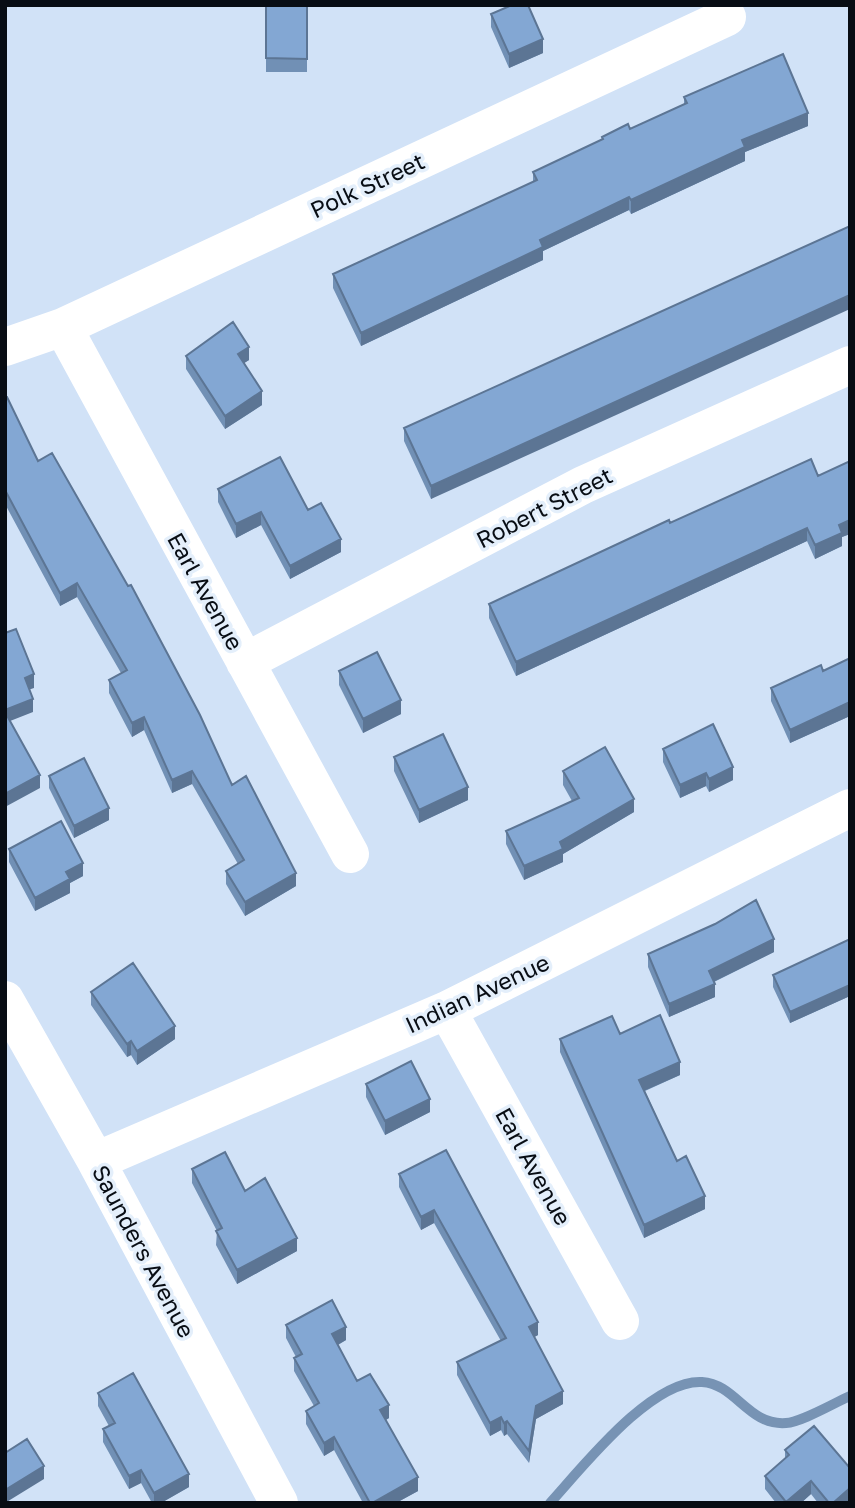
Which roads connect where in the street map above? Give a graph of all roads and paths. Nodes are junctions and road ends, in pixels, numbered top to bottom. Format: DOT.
graph roads {
  1 [pos="726,17"];
  2 [pos="63,327"];
  3 [pos="5,347"];
  4 [pos="850,365"];
  5 [pos="245,662"];
  6 [pos="850,808"];
  7 [pos="350,854"];
  8 [pos="5,1000"];
  9 [pos="447,1010"];
  10 [pos="96,1161"];
  11 [pos="620,1321"];
  12 [pos="279,1503"];
  1 -- 2 [label="street, Polk Street"];
  2 -- 3 [label="street, Polk Street"];
  2 -- 5 [label="street, Earl Avenue"];
  4 -- 5 [label="street, Robert Street"];
  5 -- 7 [label="street, Earl Avenue"];
  6 -- 9 [label="street, Indian Avenue"];
  8 -- 10 [label="street, Saunders Avenue"];
  9 -- 10 [label="street, Indian Avenue"];
  9 -- 11 [label="street, Earl Avenue"];
  10 -- 12 [label="street, Saunders Avenue"];
}
